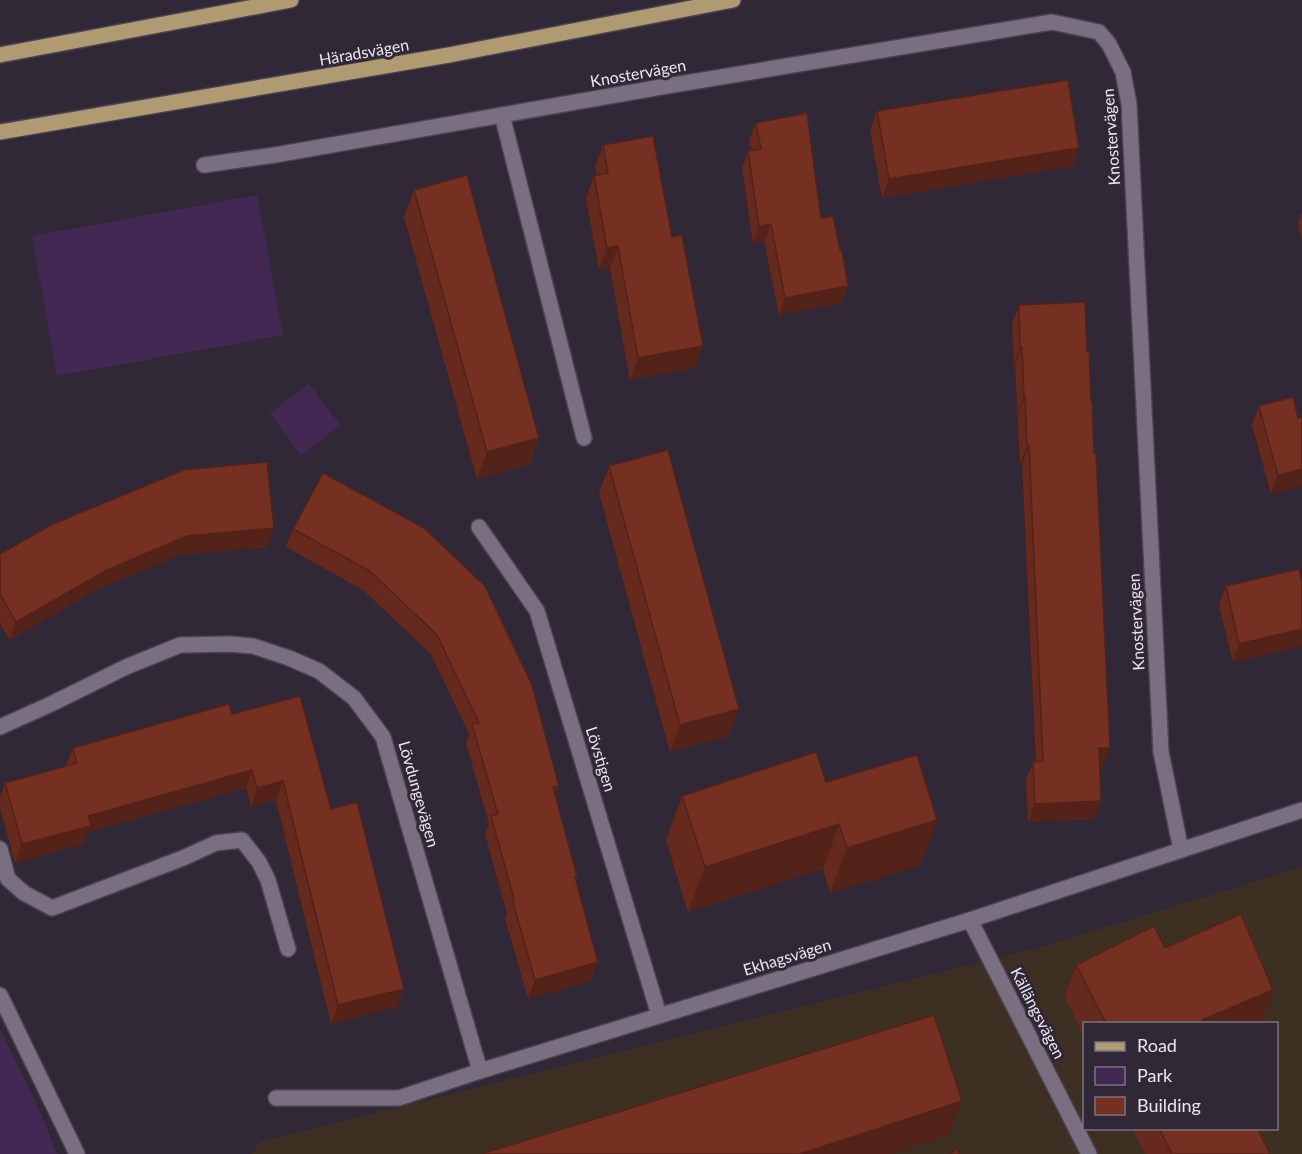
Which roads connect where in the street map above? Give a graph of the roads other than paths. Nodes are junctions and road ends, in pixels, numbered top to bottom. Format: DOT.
graph roads {
  1 [pos="291,0"];
  2 [pos="733,0"];
  3 [pos="0,55"];
  4 [pos="502,115"];
  5 [pos="0,132"];
  6 [pos="204,165"];
  7 [pos="584,438"];
  8 [pos="479,527"];
  9 [pos="0,727"];
  10 [pos="1302,810"];
  11 [pos="0,849"];
  12 [pos="1181,850"];
  13 [pos="970,920"];
  14 [pos="288,949"];
  15 [pos="0,995"];
  16 [pos="659,1015"];
  17 [pos="480,1071"];
  18 [pos="276,1098"];
  19 [pos="77,1154"];
  20 [pos="1089,1154"];
  1 -- 3 [label="main road"];
  2 -- 5 [label="main road, Häradsvägen"];
  4 -- 6 [label="street, Knostervägen"];
  4 -- 7 [label="street"];
  4 -- 12 [label="street, Knostervägen"];
  8 -- 16 [label="street, Lövstigen"];
  9 -- 17 [label="street, Lövdungevägen"];
  10 -- 12 [label="street, Ekhagsvägen"];
  11 -- 14 [label="street"];
  12 -- 13 [label="street, Ekhagsvägen"];
  13 -- 16 [label="street, Ekhagsvägen"];
  13 -- 20 [label="street, Källängsvägen"];
  15 -- 19 [label="street"];
  16 -- 17 [label="street, Ekhagsvägen"];
  17 -- 18 [label="street, Ekhagsvägen"];
}
